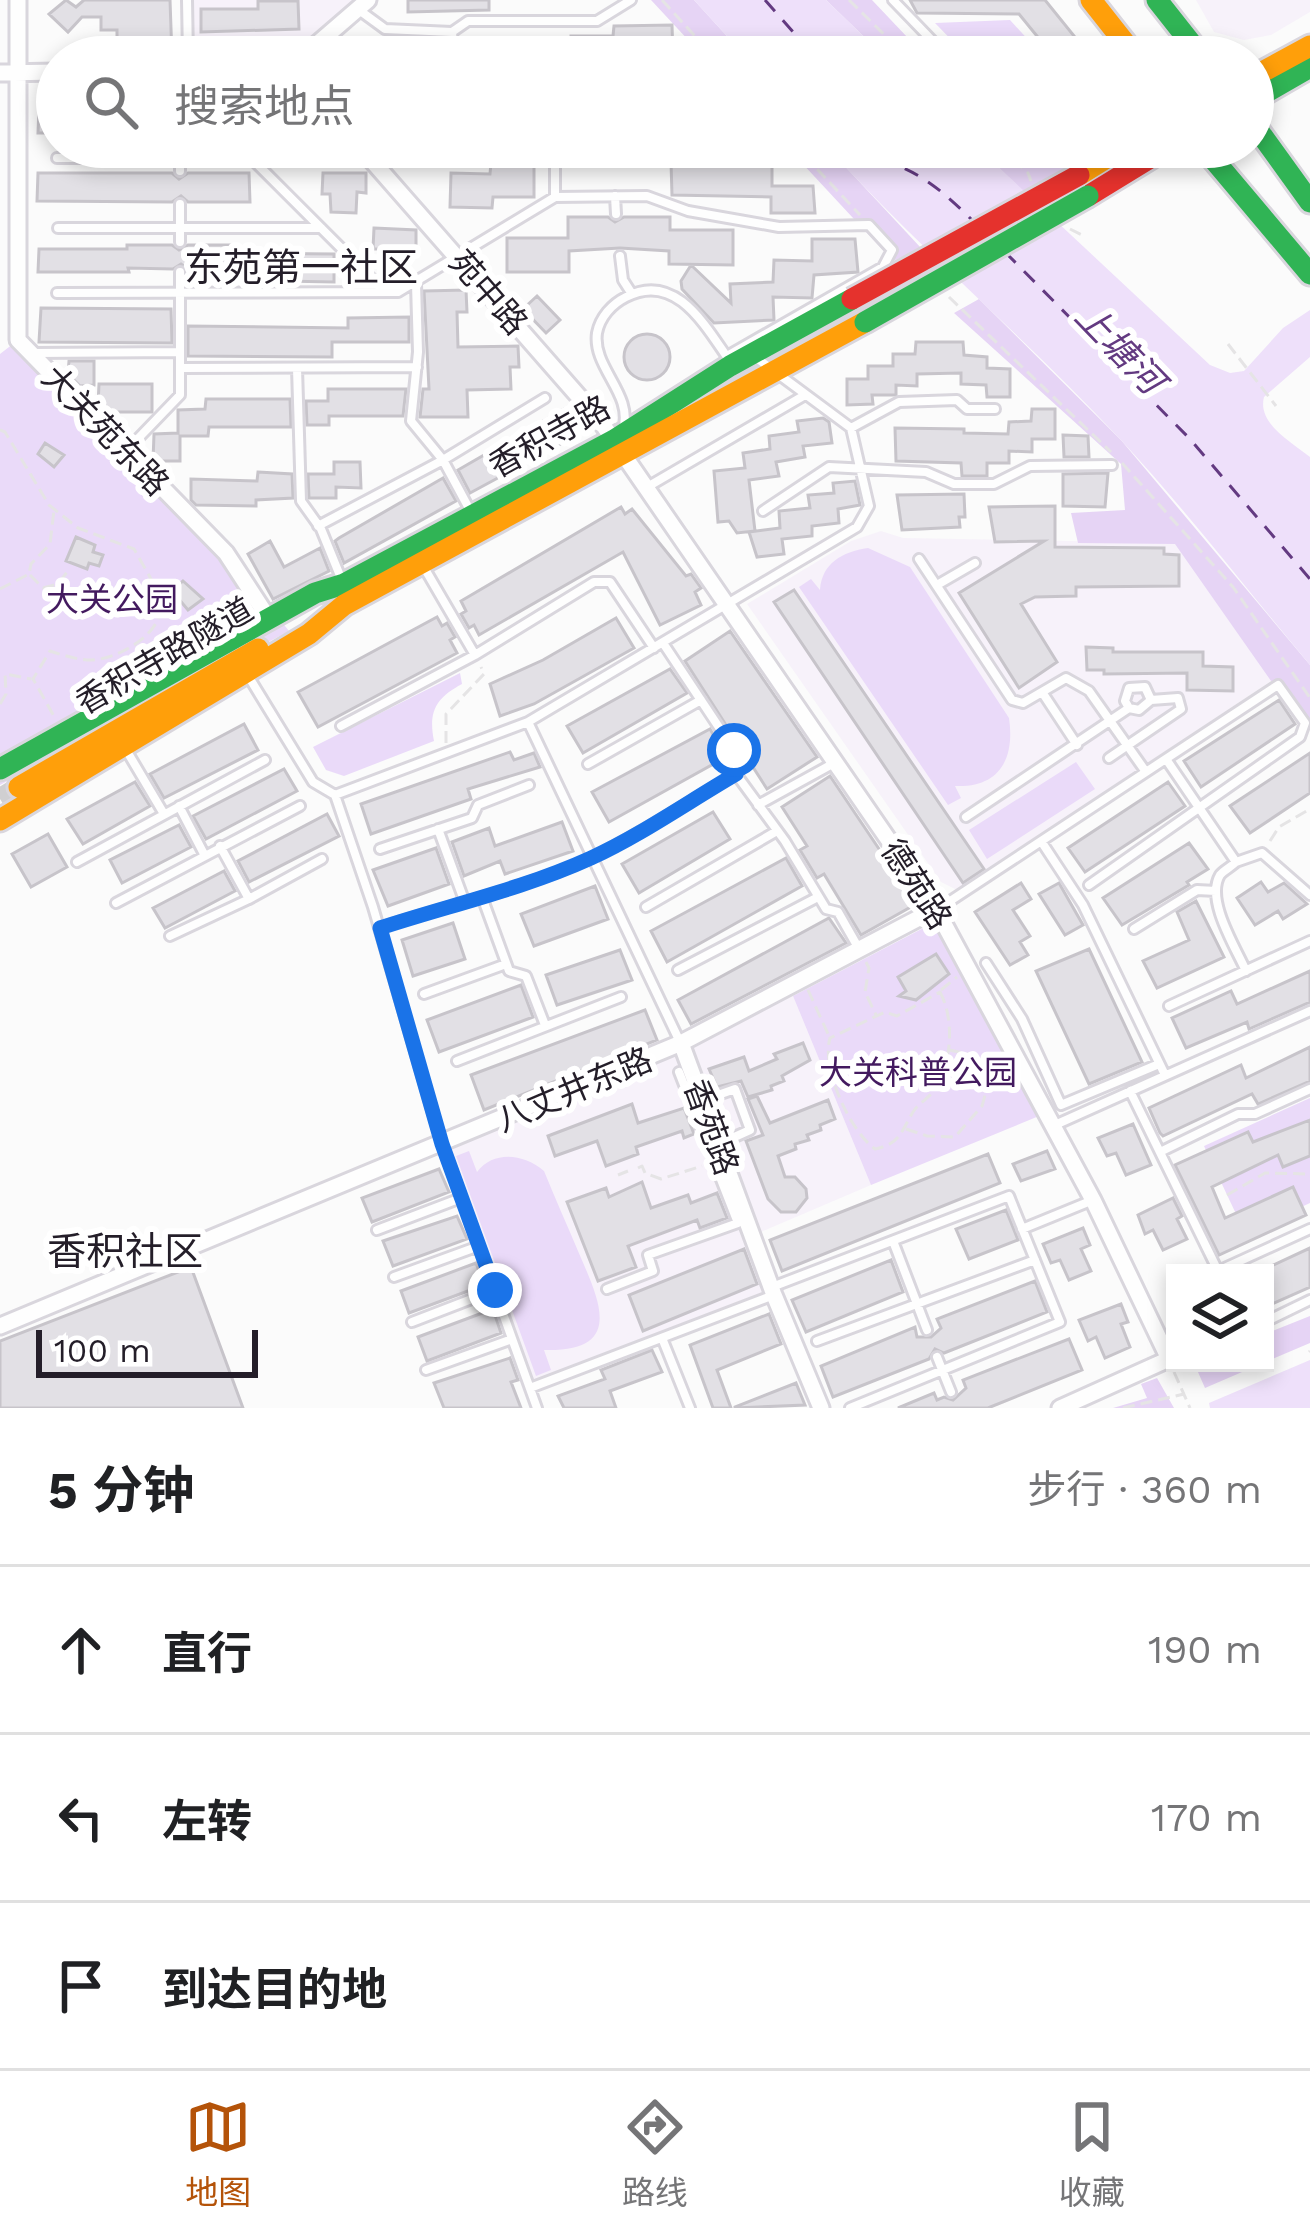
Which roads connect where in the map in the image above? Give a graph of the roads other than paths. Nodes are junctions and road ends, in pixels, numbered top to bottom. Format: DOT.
graph roads {
  1 [pos="18,0"];
  2 [pos="188,0"];
  3 [pos="631,0"];
  4 [pos="893,0"];
  5 [pos="1091,0"];
  6 [pos="1156,0"];
  7 [pos="363,4"];
  8 [pos="452,32"];
  9 [pos="188,36"];
  10 [pos="326,36"];
  11 [pos="452,36"];
  12 [pos="928,36"];
  13 [pos="1119,36"];
  14 [pos="1185,36"];
  15 [pos="1310,46"];
  16 [pos="1274,66"];
  17 [pos="1310,67"];
  18 [pos="9,73"];
  19 [pos="1274,88"];
  20 [pos="9,142"];
  21 [pos="1274,152"];
  22 [pos="261,168"];
  23 [pos="379,168"];
  24 [pos="555,168"];
  25 [pos="1102,168"];
  26 [pos="1123,168"];
  27 [pos="1221,168"];
  28 [pos="1084,186"];
  29 [pos="615,196"];
  30 [pos="555,197"];
  31 [pos="1310,202"];
  32 [pos="179,204"];
  33 [pos="616,214"];
  34 [pos="58,228"];
  35 [pos="321,228"];
  36 [pos="179,229"];
  37 [pos="179,242"];
  38 [pos="620,256"];
  39 [pos="459,257"];
  40 [pos="179,272"];
  41 [pos="1310,274"];
  42 [pos="416,283"];
  43 [pos="9,292"];
  44 [pos="385,292"];
  45 [pos="57,293"];
  46 [pos="179,294"];
  47 [pos="632,294"];
  48 [pos="18,340"];
  49 [pos="179,352"];
  50 [pos="31,353"];
  51 [pos="0,354"];
  52 [pos="752,354"];
  53 [pos="728,361"];
  54 [pos="417,367"];
  55 [pos="179,368"];
  56 [pos="297,368"];
  57 [pos="775,373"];
  58 [pos="805,395"];
  59 [pos="545,398"];
  60 [pos="995,409"];
  61 [pos="851,428"];
  62 [pos="618,446"];
  63 [pos="126,451"];
  64 [pos="443,460"];
  65 [pos="1112,465"];
  66 [pos="861,471"];
  67 [pos="647,487"];
  68 [pos="763,511"];
  69 [pos="472,515"];
  70 [pos="318,526"];
  71 [pos="920,559"];
  72 [pos="422,563"];
  73 [pos="975,563"];
  74 [pos="937,585"];
  75 [pos="344,594"];
  76 [pos="729,605"];
  77 [pos="269,619"];
  78 [pos="659,645"];
  79 [pos="475,655"];
  80 [pos="246,672"];
  81 [pos="1042,692"];
  82 [pos="701,700"];
  83 [pos="1150,700"];
  84 [pos="1129,708"];
  85 [pos="528,722"];
  86 [pos="1112,723"];
  87 [pos="341,726"];
  88 [pos="1127,745"];
  89 [pos="1077,746"];
  90 [pos="125,747"];
  91 [pos="1109,758"];
  92 [pos="1166,759"];
  93 [pos="265,760"];
  94 [pos="836,762"];
  95 [pos="588,764"];
  96 [pos="1146,772"];
  97 [pos="736,774"];
  98 [pos="12,778"];
  99 [pos="529,785"];
  100 [pos="335,795"];
  101 [pos="179,806"];
  102 [pos="300,806"];
  103 [pos="758,806"];
  104 [pos="1200,808"];
  105 [pos="164,814"];
  106 [pos="966,818"];
  107 [pos="0,820"];
  108 [pos="438,829"];
  109 [pos="777,831"];
  110 [pos="1041,841"];
  111 [pos="220,846"];
  112 [pos="380,849"];
  113 [pos="204,854"];
  114 [pos="592,857"];
  115 [pos="322,859"];
  116 [pos="77,862"];
  117 [pos="1236,862"];
  118 [pos="1089,885"];
  119 [pos="1216,891"];
  120 [pos="1309,892"];
  121 [pos="482,897"];
  122 [pos="818,897"];
  123 [pos="249,899"];
  124 [pos="464,900"];
  125 [pos="116,903"];
  126 [pos="646,907"];
  127 [pos="936,909"];
  128 [pos="380,928"];
  129 [pos="1134,929"];
  130 [pos="170,936"];
  131 [pos="1310,941"];
  132 [pos="860,950"];
  133 [pos="506,964"];
  134 [pos="986,964"];
  135 [pos="678,970"];
  136 [pos="1246,971"];
  137 [pos="424,994"];
  138 [pos="621,997"];
  139 [pos="1169,1006"];
  140 [pos="1310,1011"];
  141 [pos="545,1025"];
  142 [pos="681,1043"];
  143 [pos="457,1061"];
  144 [pos="1160,1064"];
  145 [pos="680,1072"];
  146 [pos="1165,1075"];
  147 [pos="1310,1089"];
  148 [pos="1130,1091"];
  149 [pos="702,1101"];
  150 [pos="1054,1125"];
  151 [pos="442,1144"];
  152 [pos="1160,1152"];
  153 [pos="718,1153"];
  154 [pos="461,1198"];
  155 [pos="1094,1200"];
  156 [pos="1022,1229"];
  157 [pos="1310,1229"];
  158 [pos="377,1230"];
  159 [pos="893,1241"];
  160 [pos="478,1246"];
  161 [pos="1035,1260"];
  162 [pos="1214,1264"];
  163 [pos="1235,1264"];
  164 [pos="394,1276"];
  165 [pos="607,1289"];
  166 [pos="495,1290"];
  167 [pos="772,1292"];
  168 [pos="1310,1300"];
  169 [pos="917,1304"];
  170 [pos="1274,1318"];
  171 [pos="412,1322"];
  172 [pos="0,1326"];
  173 [pos="927,1330"];
  174 [pos="662,1338"];
  175 [pos="512,1339"];
  176 [pos="817,1342"];
  177 [pos="1166,1346"];
  178 [pos="938,1357"];
  179 [pos="1166,1361"];
  180 [pos="426,1370"];
  181 [pos="942,1370"];
  182 [pos="530,1388"];
  183 [pos="951,1392"];
  184 [pos="689,1406"];
  185 [pos="537,1408"];
  186 [pos="675,1408"];
  187 [pos="820,1408"];
  188 [pos="850,1408"];
  189 [pos="1060,1408"];
  1 -- 18 [label="street, 大关苑东路"];
  2 -- 9 [label="lane"];
  3 -- 8 [label="lane"];
  4 -- 12 [label="lane"];
  5 -- 13 [label="main road"];
  6 -- 14 [label="main road"];
  7 -- 8 [label="lane"];
  7 -- 10 [label="street"];
  8 -- 11 [label="lane"];
  15 -- 16 [label="main road"];
  17 -- 19 [label="main road"];
  18 -- 20 [label="street, 大关苑东路"];
  20 -- 43 [label="street, 大关苑东路"];
  21 -- 31 [label="main road"];
  22 -- 35 [label="lane"];
  23 -- 39 [label="street, 苑中路"];
  24 -- 30 [label="lane"];
  25 -- 28 [label="main road, 香积寺路"];
  26 -- 28 [label="main road"];
  27 -- 41 [label="main road"];
  28 -- 52 [label="main road, 香积寺路, bridge"];
  28 -- 57 [label="main road, 香积寺路, bridge"];
  29 -- 30 [label="lane"];
  29 -- 33 [label="lane"];
  29 -- 53 [label="lane"];
  30 -- 39 [label="lane"];
  32 -- 36 [label="lane"];
  34 -- 36 [label="lane"];
  35 -- 36 [label="lane"];
  35 -- 44 [label="lane"];
  36 -- 37 [label="lane"];
  38 -- 47 [label="lane"];
  39 -- 42 [label="lane"];
  39 -- 62 [label="street, 苑中路"];
  40 -- 46 [label="lane"];
  42 -- 44 [label="lane"];
  42 -- 54 [label="lane"];
  43 -- 48 [label="street, 大关苑东路"];
  44 -- 46 [label="lane"];
  45 -- 46 [label="lane"];
  46 -- 49 [label="lane"];
  47 -- 53 [label="lane"];
  47 -- 62 [label="lane"];
  48 -- 50 [label="street, 大关苑东路"];
  48 -- 51 [label="street"];
  49 -- 50 [label="lane"];
  49 -- 55 [label="lane"];
  50 -- 63 [label="street, 大关苑东路"];
  52 -- 53 [label="main road, 香积寺路"];
  52 -- 57 [label="lane"];
  53 -- 62 [label="main road, 香积寺路"];
  54 -- 56 [label="lane"];
  54 -- 64 [label="lane"];
  55 -- 56 [label="lane"];
  55 -- 63 [label="lane"];
  56 -- 70 [label="lane"];
  57 -- 58 [label="lane"];
  57 -- 62 [label="main road, 香积寺路"];
  58 -- 61 [label="lane"];
  58 -- 67 [label="lane"];
  59 -- 64 [label="lane"];
  60 -- 61 [label="lane"];
  61 -- 66 [label="lane"];
  62 -- 67 [label="street, 德苑路"];
  62 -- 69 [label="main road, 香积寺路"];
  62 -- 72 [label="main road, 香积寺路"];
  63 -- 77 [label="street, 大关苑东路"];
  64 -- 69 [label="lane"];
  64 -- 70 [label="lane"];
  65 -- 66 [label="lane"];
  66 -- 68 [label="lane"];
  66 -- 76 [label="lane"];
  67 -- 76 [label="street, 德苑路"];
  69 -- 75 [label="main road, 香积寺路"];
  70 -- 75 [label="lane"];
  71 -- 74 [label="lane"];
  72 -- 75 [label="main road, 香积寺路"];
  72 -- 79 [label="lane"];
  73 -- 74 [label="lane"];
  74 -- 81 [label="lane"];
  75 -- 77 [label="main road, 香积寺路"];
  75 -- 80 [label="main road, 香积寺路"];
  75 -- 98 [label="main road, 香积寺路隧道"];
  76 -- 78 [label="lane"];
  76 -- 94 [label="street, 德苑路"];
  77 -- 98 [label="main road, 香积寺路"];
  78 -- 79 [label="lane"];
  78 -- 82 [label="lane"];
  78 -- 85 [label="lane"];
  79 -- 87 [label="lane"];
  80 -- 90 [label="main road, 香积寺路"];
  80 -- 100 [label="lane"];
  81 -- 86 [label="lane"];
  81 -- 89 [label="lane"];
  82 -- 95 [label="lane"];
  82 -- 97 [label="lane"];
  83 -- 84 [label="lane"];
  83 -- 84 [label="lane"];
  83 -- 88 [label="lane"];
  84 -- 86 [label="lane"];
  85 -- 100 [label="lane"];
  85 -- 114 [label="lane, 香苑路"];
  86 -- 88 [label="lane"];
  86 -- 89 [label="lane"];
  88 -- 91 [label="lane"];
  88 -- 96 [label="lane"];
  89 -- 106 [label="lane"];
  90 -- 105 [label="lane"];
  90 -- 107 [label="main road, 香积寺路"];
  92 -- 96 [label="lane"];
  92 -- 104 [label="lane"];
  92 -- 104 [label="lane"];
  93 -- 101 [label="lane"];
  94 -- 103 [label="lane"];
  94 -- 127 [label="street, 德苑路"];
  96 -- 110 [label="lane"];
  97 -- 103 [label="lane"];
  97 -- 114 [label="lane"];
  99 -- 108 [label="lane"];
  100 -- 128 [label="lane"];
  101 -- 105 [label="lane"];
  101 -- 113 [label="lane"];
  102 -- 111 [label="lane"];
  103 -- 109 [label="lane"];
  104 -- 117 [label="lane"];
  104 -- 118 [label="lane"];
  105 -- 116 [label="lane"];
  108 -- 112 [label="lane"];
  108 -- 124 [label="lane"];
  109 -- 122 [label="lane"];
  109 -- 126 [label="lane"];
  110 -- 127 [label="lane"];
  110 -- 144 [label="lane"];
  111 -- 113 [label="lane"];
  111 -- 123 [label="lane"];
  113 -- 125 [label="lane"];
  114 -- 121 [label="lane"];
  114 -- 142 [label="lane, 香苑路"];
  115 -- 123 [label="lane"];
  117 -- 119 [label="lane"];
  117 -- 120 [label="lane"];
  119 -- 129 [label="lane"];
  119 -- 136 [label="lane"];
  121 -- 124 [label="lane"];
  121 -- 133 [label="lane"];
  122 -- 132 [label="lane"];
  122 -- 135 [label="lane"];
  123 -- 130 [label="lane"];
  124 -- 128 [label="lane"];
  127 -- 132 [label="street, 八丈井东路"];
  127 -- 150 [label="street, 德苑路"];
  128 -- 151 [label="lane"];
  131 -- 136 [label="lane"];
  132 -- 142 [label="street, 八丈井东路"];
  133 -- 137 [label="lane"];
  133 -- 141 [label="lane"];
  134 -- 144 [label="lane"];
  136 -- 139 [label="lane"];
  138 -- 141 [label="lane"];
  140 -- 146 [label="lane"];
  141 -- 143 [label="lane"];
  142 -- 149 [label="street, 香苑路"];
  142 -- 151 [label="street, 八丈井东路"];
  144 -- 146 [label="lane"];
  145 -- 153 [label="lane"];
  146 -- 148 [label="lane"];
  147 -- 152 [label="lane"];
  148 -- 150 [label="lane"];
  148 -- 152 [label="lane"];
  149 -- 153 [label="street, 香苑路"];
  149 -- 153 [label="lane"];
  150 -- 155 [label="street, 德苑路"];
  151 -- 154 [label="lane"];
  151 -- 172 [label="street, 八丈井东路"];
  152 -- 162 [label="lane"];
  153 -- 165 [label="lane"];
  153 -- 167 [label="street, 香苑路"];
  154 -- 158 [label="lane"];
  154 -- 160 [label="lane"];
  155 -- 156 [label="lane"];
  155 -- 177 [label="street, 德苑路"];
  156 -- 159 [label="lane"];
  156 -- 161 [label="lane"];
  157 -- 163 [label="lane"];
  159 -- 167 [label="lane"];
  159 -- 169 [label="lane"];
  160 -- 164 [label="lane"];
  160 -- 166 [label="lane"];
  161 -- 169 [label="lane"];
  161 -- 181 [label="lane"];
  166 -- 171 [label="lane"];
  166 -- 175 [label="lane"];
  167 -- 174 [label="lane"];
  167 -- 187 [label="street, 香苑路"];
  168 -- 170 [label="lane"];
  169 -- 173 [label="lane"];
  169 -- 176 [label="lane"];
  174 -- 182 [label="lane"];
  174 -- 184 [label="lane"];
  175 -- 180 [label="lane"];
  175 -- 182 [label="lane"];
  178 -- 181 [label="lane"];
  179 -- 189 [label="street"];
  181 -- 183 [label="lane"];
  181 -- 188 [label="lane"];
  182 -- 185 [label="lane"];
  184 -- 186 [label="lane"];
}
